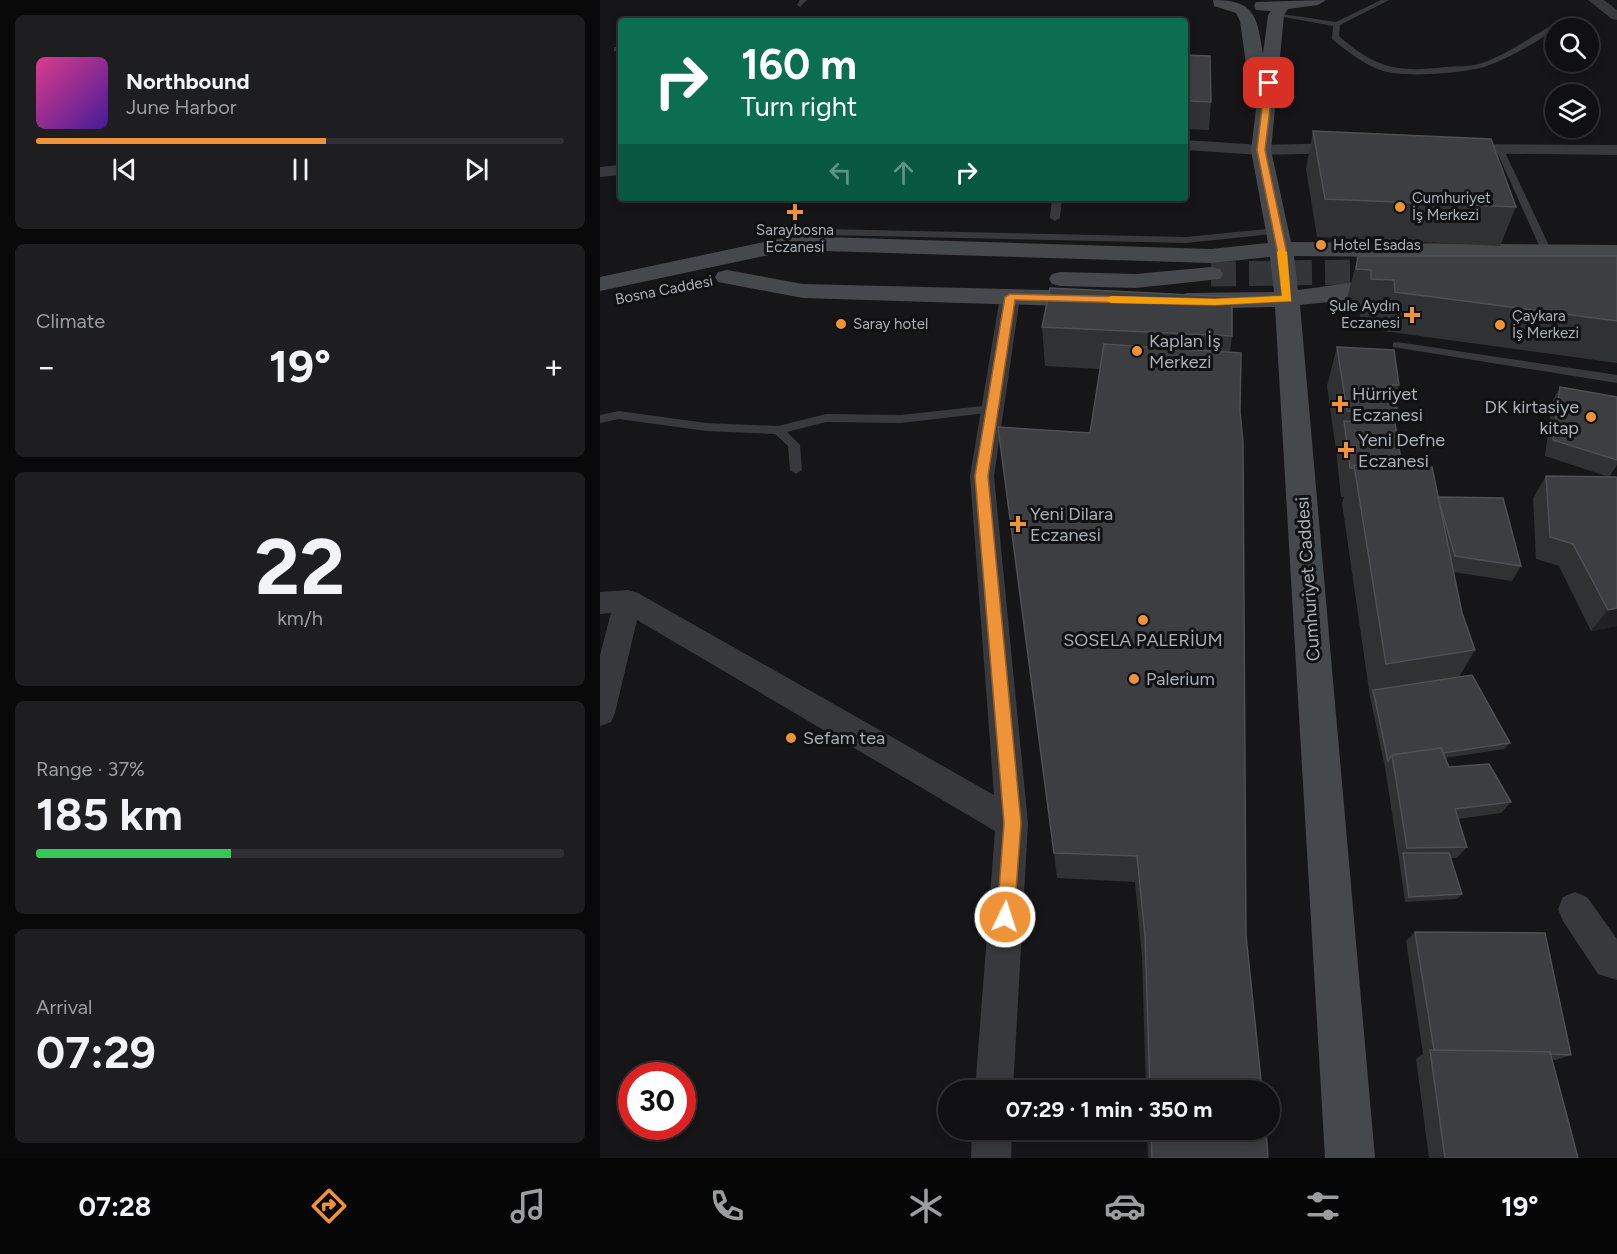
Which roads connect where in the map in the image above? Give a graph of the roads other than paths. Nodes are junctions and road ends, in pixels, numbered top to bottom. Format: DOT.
graph roads {
  1 [pos="1318,0"];
  2 [pos="1386,0"];
  3 [pos="1595,0"];
  4 [pos="1216,1"];
  5 [pos="1280,10"];
  6 [pos="1617,16"];
  7 [pos="1337,24"];
  8 [pos="1545,31"];
  9 [pos="1188,145"];
  10 [pos="1368,147"];
  11 [pos="1440,149"];
  12 [pos="1261,150"];
  13 [pos="1500,150"];
  14 [pos="1617,150"];
  15 [pos="618,170"];
  16 [pos="600,172"];
  17 [pos="1057,201"];
  18 [pos="1055,218"];
  19 [pos="1280,240"];
  20 [pos="792,243"];
  21 [pos="1334,249"];
  22 [pos="1547,252"];
  23 [pos="1617,252"];
  24 [pos="1211,256"];
  25 [pos="731,266"];
  26 [pos="1617,267"];
  27 [pos="1355,281"];
  28 [pos="600,284"];
  29 [pos="1420,289"];
  30 [pos="1010,297"];
  31 [pos="1287,299"];
  32 [pos="1215,302"];
  33 [pos="600,303"];
  34 [pos="1397,345"];
  35 [pos="1617,379"];
  36 [pos="992,409"];
  37 [pos="600,419"];
  38 [pos="778,430"];
  39 [pos="796,470"];
  40 [pos="614,602"];
  41 [pos="600,713"];
  42 [pos="1012,823"];
  43 [pos="1575,909"];
  44 [pos="1617,962"];
  45 [pos="995,1080"];
  46 [pos="993,1140"];
  47 [pos="992,1158"];
  48 [pos="1350,1158"];
  1 -- 5 [label="main road"];
  2 -- 7 [label="lane"];
  3 -- 6 [label="street"];
  4 -- 5 [label="main road"];
  4 -- 12 [label="main road"];
  5 -- 7 [label="lane"];
  5 -- 12 [label="main road, Cumhuriyet Caddesi"];
  7 -- 8 [label="lane"];
  9 -- 12 [label="street"];
  10 -- 12 [label="street"];
  11 -- 13 [label="street"];
  12 -- 19 [label="main road, Cumhuriyet Caddesi"];
  13 -- 14 [label="street"];
  13 -- 22 [label="lane"];
  15 -- 16 [label="street"];
  17 -- 18 [label="lane"];
  19 -- 20 [label="lane"];
  19 -- 21 [label="main road"];
  19 -- 24 [label="main road"];
  19 -- 31 [label="main road, Cumhuriyet Caddesi"];
  20 -- 24 [label="main road"];
  20 -- 25 [label="main road"];
  21 -- 22 [label="main road"];
  21 -- 27 [label="main road"];
  22 -- 23 [label="main road"];
  24 -- 32 [label="main road"];
  25 -- 25 [label="main road"];
  25 -- 28 [label="main road"];
  25 -- 30 [label="main road"];
  25 -- 33 [label="main road, Bosna Caddesi"];
  26 -- 27 [label="main road"];
  27 -- 29 [label="main road"];
  27 -- 31 [label="main road"];
  30 -- 32 [label="main road"];
  30 -- 36 [label="street"];
  31 -- 32 [label="main road"];
  31 -- 48 [label="main road, Cumhuriyet Caddesi"];
  34 -- 35 [label="lane"];
  36 -- 38 [label="lane"];
  36 -- 42 [label="street"];
  37 -- 38 [label="lane"];
  38 -- 39 [label="lane"];
  40 -- 41 [label="street"];
  40 -- 42 [label="street"];
  42 -- 45 [label="street"];
  43 -- 44 [label="street"];
  46 -- 47 [label="street"];
}
